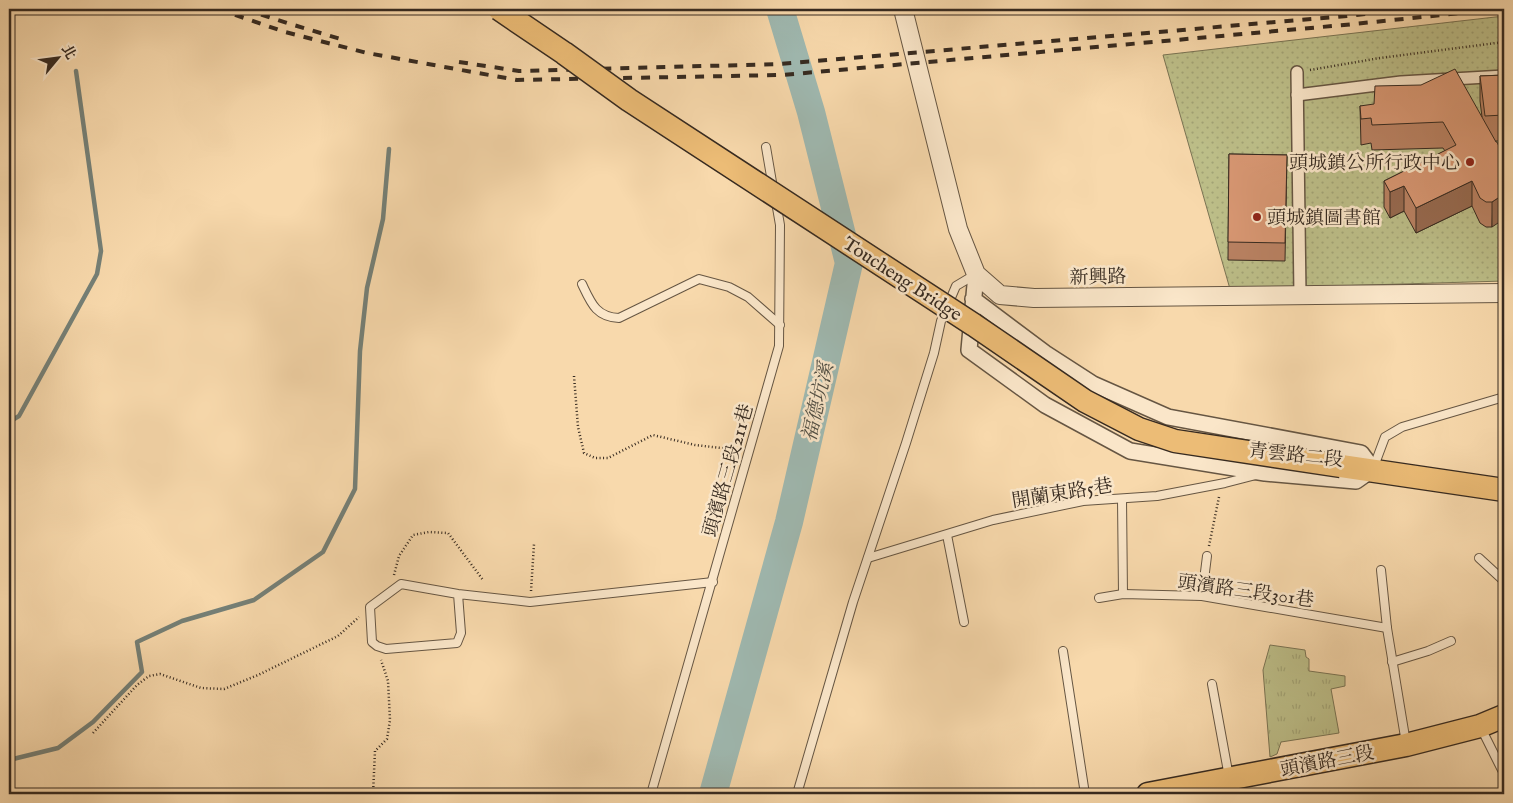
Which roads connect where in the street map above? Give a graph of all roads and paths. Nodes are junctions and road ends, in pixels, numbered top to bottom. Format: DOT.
graph roads {
  1 [pos="499,9"];
  2 [pos="903,9"];
  3 [pos="1504,42"];
  4 [pos="1297,72"];
  5 [pos="1504,76"];
  6 [pos="1297,95"];
  7 [pos="766,147"];
  8 [pos="976,274"];
  9 [pos="582,284"];
  10 [pos="1504,294"];
  11 [pos="1300,295"];
  12 [pos="973,299"];
  13 [pos="780,325"];
  14 [pos="574,376"];
  15 [pos="1504,397"];
  16 [pos="747,455"];
  17 [pos="1372,470"];
  18 [pos="1266,473"];
  19 [pos="1504,490"];
  20 [pos="1225,492"];
  21 [pos="1122,499"];
  22 [pos="947,535"];
  23 [pos="534,544"];
  24 [pos="1207,556"];
  25 [pos="868,558"];
  26 [pos="1479,558"];
  27 [pos="1381,570"];
  28 [pos="483,580"];
  29 [pos="1504,581"];
  30 [pos="713,582"];
  31 [pos="390,593"];
  32 [pos="458,594"];
  33 [pos="1123,594"];
  34 [pos="1202,596"];
  35 [pos="1099,598"];
  36 [pos="530,602"];
  37 [pos="370,607"];
  38 [pos="964,622"];
  39 [pos="1388,628"];
  40 [pos="1452,641"];
  41 [pos="377,646"];
  42 [pos="1063,651"];
  43 [pos="1392,662"];
  44 [pos="1212,684"];
  45 [pos="1504,716"];
  46 [pos="1480,726"];
  47 [pos="93,733"];
  48 [pos="1406,745"];
  49 [pos="1502,770"];
  50 [pos="1229,778"];
  51 [pos="373,794"];
  52 [pos="651,794"];
  53 [pos="797,794"];
  54 [pos="1084,794"];
  55 [pos="1148,794"];
  1 -- 17 [label="main road, Toucheng Bridge, bridge"];
  2 -- 8 [label="street, 新興路"];
  3 -- 4 [label="path"];
  4 -- 6 [label="street"];
  5 -- 6 [label="street"];
  6 -- 11 [label="street"];
  7 -- 13 [label="lane, 頭濱路三段211巷"];
  8 -- 11 [label="street, 新興路"];
  8 -- 12 [label="street, 青雲路二段"];
  8 -- 25 [label="lane"];
  9 -- 13 [label="lane"];
  10 -- 11 [label="street, 新興路"];
  12 -- 17 [label="street, 青雲路二段"];
  12 -- 18 [label="street, 青雲路二段"];
  13 -- 16 [label="lane, 頭濱路三段211巷"];
  14 -- 16 [label="path"];
  15 -- 17 [label="lane"];
  16 -- 30 [label="lane, 頭濱路三段211巷"];
  17 -- 18 [label="street, 青雲路二段"];
  17 -- 19 [label="main road, Toucheng Bridge"];
  18 -- 21 [label="lane, 開蘭東路5巷"];
  20 -- 24 [label="path"];
  21 -- 22 [label="lane, 開蘭東路5巷"];
  21 -- 33 [label="lane"];
  22 -- 25 [label="lane, 開蘭東路5巷"];
  22 -- 38 [label="lane"];
  23 -- 36 [label="path"];
  24 -- 34 [label="lane"];
  25 -- 53 [label="lane"];
  26 -- 29 [label="lane"];
  27 -- 39 [label="lane"];
  28 -- 31 [label="path"];
  30 -- 36 [label="lane"];
  30 -- 52 [label="lane, 頭濱路三段211巷"];
  31 -- 32 [label="lane"];
  31 -- 37 [label="lane"];
  32 -- 36 [label="lane"];
  32 -- 41 [label="lane"];
  33 -- 34 [label="lane, 頭濱路三段301巷"];
  33 -- 35 [label="lane, 頭濱路三段301巷"];
  34 -- 39 [label="lane, 頭濱路三段301巷"];
  37 -- 41 [label="lane"];
  37 -- 47 [label="path"];
  39 -- 43 [label="lane"];
  40 -- 43 [label="lane"];
  41 -- 51 [label="path"];
  42 -- 54 [label="lane"];
  43 -- 48 [label="lane"];
  44 -- 50 [label="lane"];
  45 -- 46 [label="main road, 頭濱路三段"];
  46 -- 48 [label="main road, 頭濱路三段"];
  46 -- 49 [label="lane"];
  48 -- 50 [label="main road, 頭濱路三段"];
  50 -- 55 [label="main road, 頭濱路三段"];
}
